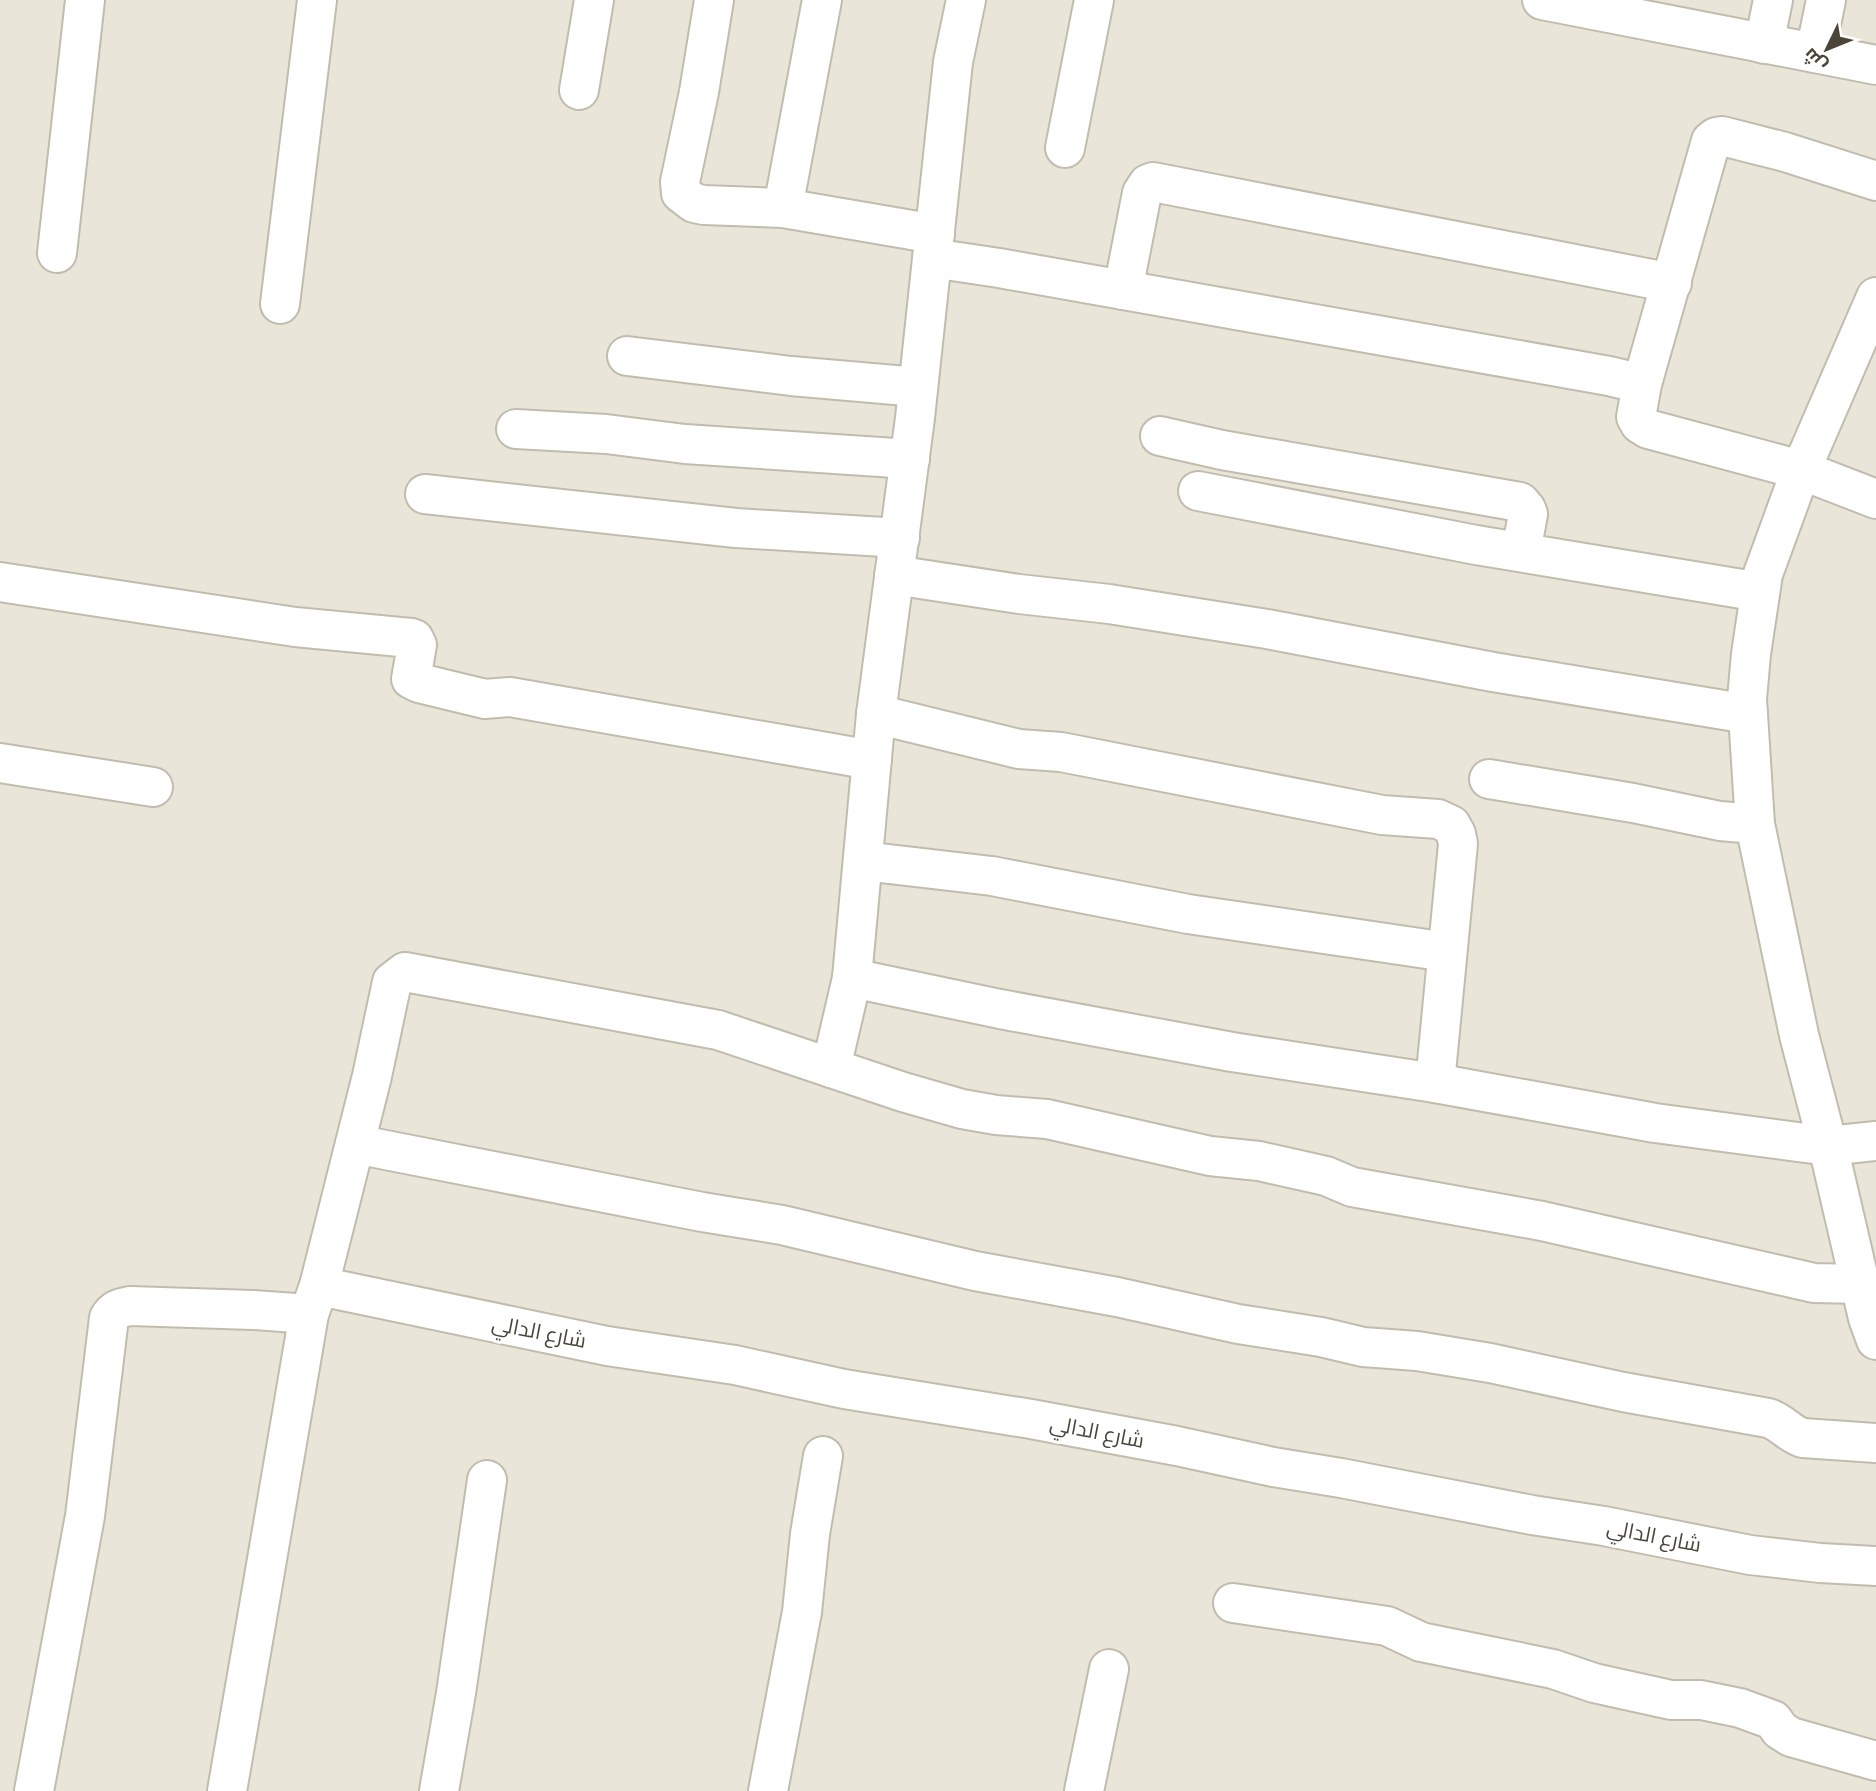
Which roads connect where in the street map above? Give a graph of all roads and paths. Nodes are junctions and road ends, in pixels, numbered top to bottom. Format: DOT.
graph roads {
  1 [pos="85,0"];
  2 [pos="317,0"];
  3 [pos="594,0"];
  4 [pos="714,0"];
  5 [pos="822,0"];
  6 [pos="966,0"];
  7 [pos="1094,0"];
  8 [pos="1542,0"];
  9 [pos="1773,0"];
  10 [pos="1826,0"];
  11 [pos="1581,4"];
  12 [pos="1764,44"];
  13 [pos="1815,53"];
  14 [pos="1876,65"];
  15 [pos="579,90"];
  16 [pos="1065,148"];
  17 [pos="1876,181"];
  18 [pos="783,208"];
  19 [pos="933,246"];
  20 [pos="57,253"];
  21 [pos="1672,283"];
  22 [pos="1123,290"];
  23 [pos="1875,299"];
  24 [pos="280,304"];
  25 [pos="1865,352"];
  26 [pos="627,356"];
  27 [pos="1642,384"];
  28 [pos="918,387"];
  29 [pos="516,429"];
  30 [pos="1160,436"];
  31 [pos="910,459"];
  32 [pos="1801,470"];
  33 [pos="1873,490"];
  34 [pos="1199,491"];
  35 [pos="425,494"];
  36 [pos="900,538"];
  37 [pos="1521,552"];
  38 [pos="894,575"];
  39 [pos="0,582"];
  40 [pos="1760,592"];
  41 [pos="1748,713"];
  42 [pos="876,714"];
  43 [pos="872,760"];
  44 [pos="0,763"];
  45 [pos="1489,779"];
  46 [pos="153,786"];
  47 [pos="1755,824"];
  48 [pos="863,861"];
  49 [pos="1447,952"];
  50 [pos="852,978"];
  51 [pos="831,1068"];
  52 [pos="1435,1083"];
  53 [pos="1876,1141"];
  54 [pos="355,1144"];
  55 [pos="1828,1146"];
  56 [pos="1860,1284"];
  57 [pos="314,1300"];
  58 [pos="1876,1340"];
  59 [pos="1876,1443"];
  60 [pos="823,1456"];
  61 [pos="487,1480"];
  62 [pos="1876,1566"];
  63 [pos="1233,1603"];
  64 [pos="1109,1669"];
  65 [pos="1876,1761"];
  66 [pos="34,1791"];
  67 [pos="227,1791"];
  68 [pos="439,1791"];
  69 [pos="768,1791"];
  70 [pos="1084,1791"];
  1 -- 20 [label="street"];
  2 -- 24 [label="street"];
  3 -- 15 [label="street"];
  4 -- 18 [label="street"];
  5 -- 18 [label="street"];
  6 -- 19 [label="street"];
  7 -- 16 [label="street"];
  8 -- 11 [label="street"];
  9 -- 12 [label="street"];
  10 -- 13 [label="street"];
  11 -- 12 [label="street"];
  12 -- 13 [label="street"];
  13 -- 14 [label="street"];
  17 -- 21 [label="street"];
  18 -- 19 [label="street"];
  19 -- 22 [label="street"];
  19 -- 28 [label="street"];
  21 -- 22 [label="street"];
  21 -- 27 [label="street"];
  22 -- 27 [label="street"];
  23 -- 25 [label="street"];
  25 -- 32 [label="street"];
  26 -- 28 [label="street"];
  27 -- 32 [label="street"];
  28 -- 31 [label="street"];
  29 -- 31 [label="street"];
  30 -- 37 [label="street"];
  31 -- 36 [label="street"];
  32 -- 33 [label="street"];
  32 -- 40 [label="street"];
  34 -- 37 [label="street"];
  35 -- 36 [label="street"];
  36 -- 38 [label="street"];
  37 -- 40 [label="street"];
  38 -- 41 [label="street"];
  38 -- 42 [label="street"];
  39 -- 43 [label="street"];
  40 -- 41 [label="street"];
  41 -- 47 [label="street"];
  42 -- 43 [label="street"];
  42 -- 49 [label="street"];
  43 -- 48 [label="street"];
  44 -- 46 [label="street"];
  45 -- 47 [label="street"];
  47 -- 55 [label="street"];
  48 -- 49 [label="street"];
  48 -- 50 [label="street"];
  49 -- 52 [label="street"];
  50 -- 51 [label="street"];
  50 -- 52 [label="street"];
  51 -- 54 [label="street"];
  51 -- 56 [label="street"];
  52 -- 55 [label="street"];
  53 -- 55 [label="street"];
  54 -- 57 [label="street"];
  54 -- 59 [label="street"];
  55 -- 56 [label="street"];
  56 -- 58 [label="street"];
  57 -- 62 [label="street, شارع الدالي"];
  57 -- 66 [label="street, شارع الدالي"];
  57 -- 67 [label="street"];
  60 -- 69 [label="street"];
  61 -- 68 [label="street"];
  63 -- 65 [label="street"];
  64 -- 70 [label="street"];
}
